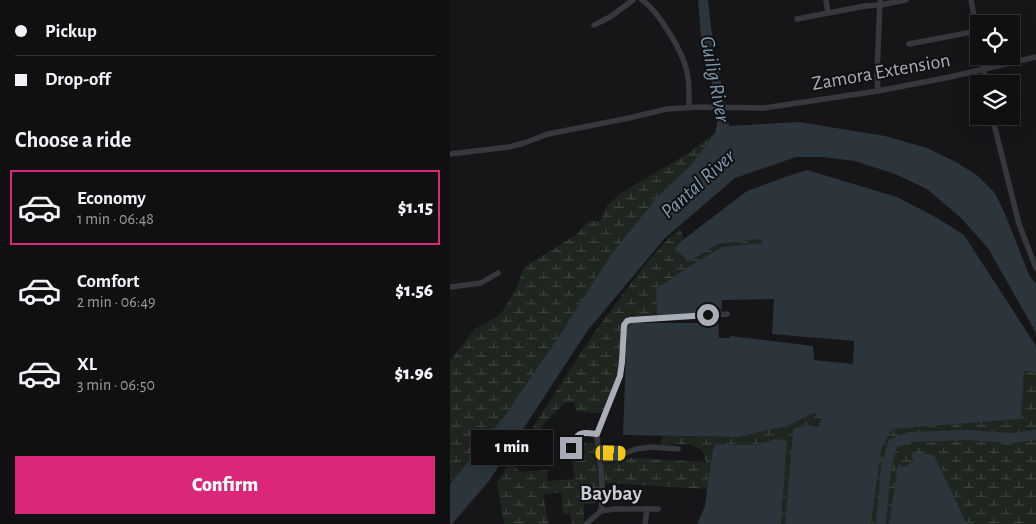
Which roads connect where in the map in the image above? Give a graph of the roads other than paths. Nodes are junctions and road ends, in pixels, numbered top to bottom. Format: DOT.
graph roads {
  1 [pos="634,0"];
  2 [pos="642,0"];
  3 [pos="826,0"];
  4 [pos="906,0"];
  5 [pos="971,0"];
  6 [pos="880,3"];
  7 [pos="828,13"];
  8 [pos="974,15"];
  9 [pos="797,20"];
  10 [pos="594,25"];
  11 [pos="970,32"];
  12 [pos="909,44"];
  13 [pos="1036,57"];
  14 [pos="983,65"];
  15 [pos="984,69"];
  16 [pos="985,75"];
  17 [pos="878,91"];
  18 [pos="689,107"];
  19 [pos="994,125"];
  20 [pos="450,154"];
  21 [pos="1036,268"];
  22 [pos="498,273"];
  23 [pos="450,288"];
  24 [pos="726,314"];
  25 [pos="597,434"];
  26 [pos="571,448"];
  27 [pos="678,449"];
  28 [pos="599,453"];
  29 [pos="647,509"];
  30 [pos="658,509"];
  31 [pos="601,511"];
  32 [pos="586,524"];
  33 [pos="645,524"];
  1 -- 10 [label="street"];
  2 -- 18 [label="street"];
  3 -- 7 [label="street"];
  4 -- 6 [label="street"];
  5 -- 8 [label="street"];
  6 -- 7 [label="street"];
  6 -- 17 [label="street"];
  7 -- 9 [label="street"];
  11 -- 12 [label="street"];
  13 -- 15 [label="street, Zamora Extension"];
  14 -- 15 [label="street"];
  15 -- 16 [label="street"];
  15 -- 17 [label="street, Zamora Extension"];
  17 -- 18 [label="street, Zamora Extension"];
  18 -- 20 [label="street, Zamora Extension"];
  19 -- 21 [label="street"];
  22 -- 23 [label="street"];
  24 -- 25 [label="street"];
  25 -- 26 [label="street"];
  25 -- 28 [label="street"];
  27 -- 28 [label="street"];
  28 -- 31 [label="street"];
  29 -- 30 [label="street"];
  29 -- 31 [label="street"];
  29 -- 33 [label="street"];
  31 -- 32 [label="street"];
}
